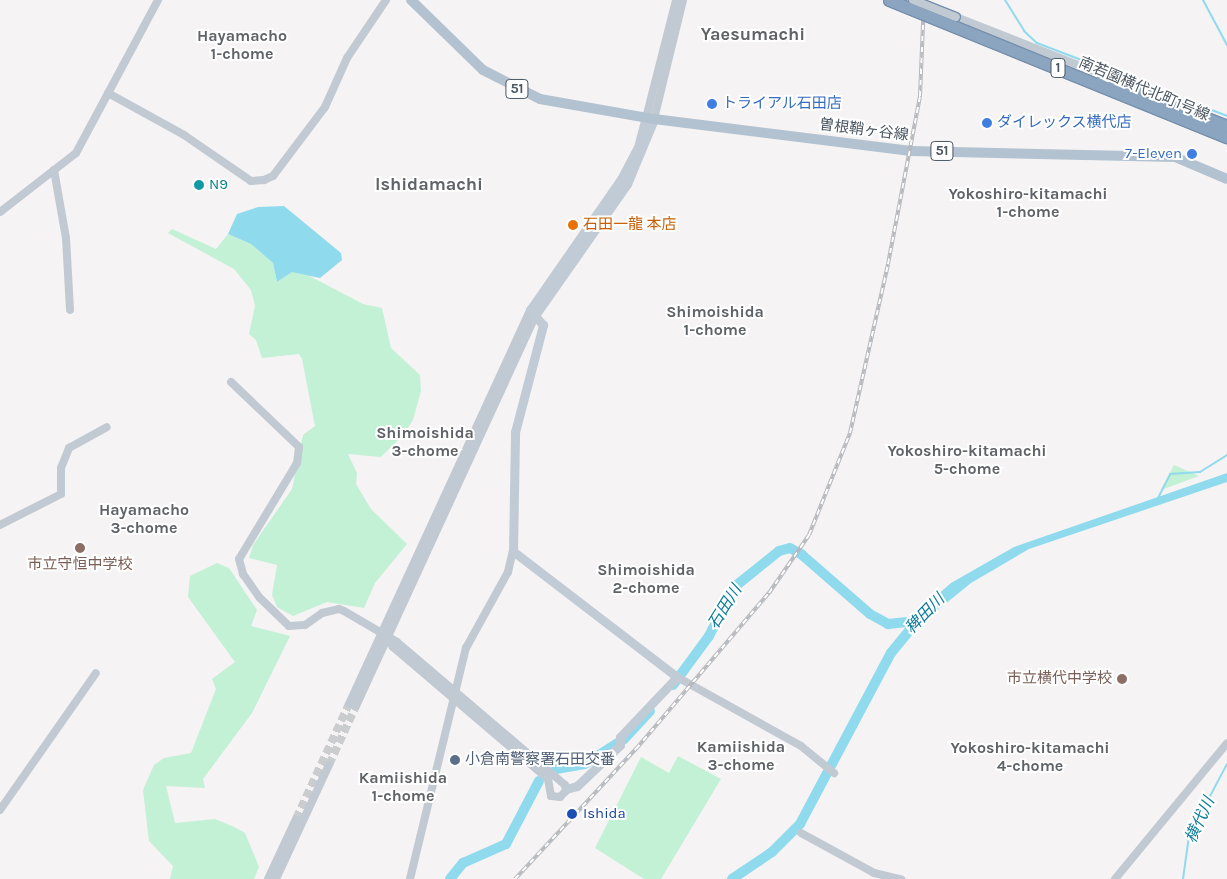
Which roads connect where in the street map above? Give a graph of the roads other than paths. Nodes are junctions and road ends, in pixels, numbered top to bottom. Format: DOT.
graph roads {
  1 [pos="158,0"];
  2 [pos="386,0"];
  3 [pos="411,0"];
  4 [pos="676,0"];
  5 [pos="683,0"];
  6 [pos="905,0"];
  7 [pos="913,0"];
  8 [pos="886,1"];
  9 [pos="108,93"];
  10 [pos="650,118"];
  11 [pos="1227,125"];
  12 [pos="1227,138"];
  13 [pos="54,170"];
  14 [pos="1227,179"];
  15 [pos="0,212"];
  16 [pos="70,310"];
  17 [pos="533,312"];
  18 [pos="231,382"];
  19 [pos="106,427"];
  20 [pos="0,525"];
  21 [pos="513,551"];
  22 [pos="384,634"];
  23 [pos="96,673"];
  24 [pos="677,677"];
  25 [pos="456,696"];
  26 [pos="352,705"];
  27 [pos="1227,743"];
  28 [pos="328,765"];
  29 [pos="834,773"];
  30 [pos="566,789"];
  31 [pos="0,810"];
  32 [pos="296,819"];
  33 [pos="801,834"];
  34 [pos="268,879"];
  35 [pos="276,879"];
  36 [pos="410,879"];
  37 [pos="901,879"];
  38 [pos="1115,879"];
  1 -- 9 [label="street"];
  2 -- 9 [label="street"];
  3 -- 10 [label="main road, 曽根鞘ヶ谷線 / 51"];
  4 -- 10 [label="street"];
  5 -- 10 [label="street"];
  6 -- 11 [label="highway, 1, bridge"];
  7 -- 11 [label="street, 南若園横代北町1号線, bridge"];
  8 -- 12 [label="highway, 1, bridge"];
  8 -- 12 [label="street, 南若園横代北町1号線, bridge"];
  9 -- 13 [label="street"];
  10 -- 14 [label="main road, 曽根鞘ヶ谷線 / 51"];
  10 -- 17 [label="main road"];
  13 -- 15 [label="street"];
  13 -- 16 [label="street"];
  17 -- 21 [label="main road"];
  17 -- 22 [label="street"];
  18 -- 22 [label="street"];
  19 -- 20 [label="street"];
  21 -- 24 [label="main road"];
  21 -- 25 [label="street"];
  22 -- 25 [label="street"];
  22 -- 26 [label="street"];
  23 -- 31 [label="street"];
  24 -- 29 [label="street"];
  24 -- 30 [label="main road"];
  25 -- 30 [label="street"];
  25 -- 30 [label="street"];
  25 -- 36 [label="street"];
  27 -- 38 [label="street"];
  28 -- 35 [label="street"];
  32 -- 34 [label="street"];
  33 -- 37 [label="street"];
}
